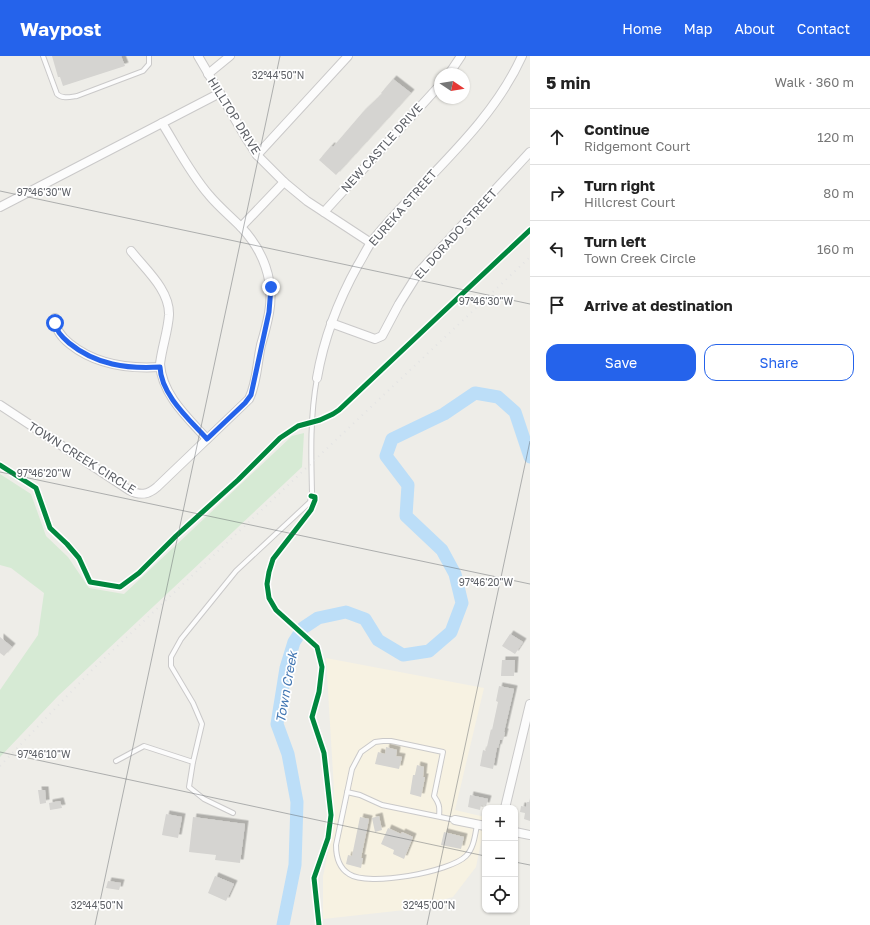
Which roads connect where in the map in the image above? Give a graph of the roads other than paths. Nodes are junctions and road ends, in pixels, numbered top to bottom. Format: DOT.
graph roads {
  1 [pos="43,56"];
  2 [pos="149,56"];
  3 [pos="198,56"];
  4 [pos="230,56"];
  5 [pos="348,56"];
  6 [pos="461,56"];
  7 [pos="522,56"];
  8 [pos="453,68"];
  9 [pos="208,74"];
  10 [pos="434,92"];
  11 [pos="220,94"];
  12 [pos="162,123"];
  13 [pos="530,152"];
  14 [pos="257,155"];
  15 [pos="284,182"];
  16 [pos="0,207"];
  17 [pos="324,212"];
  18 [pos="241,227"];
  19 [pos="371,243"];
  20 [pos="131,251"];
  21 [pos="55,318"];
  22 [pos="331,323"];
  23 [pos="160,367"];
  24 [pos="317,378"];
  25 [pos="0,405"];
  26 [pos="207,439"];
  27 [pos="530,704"];
  28 [pos="116,761"];
  29 [pos="193,762"];
  30 [pos="347,792"];
  31 [pos="506,805"];
  32 [pos="233,812"];
  33 [pos="439,816"];
  34 [pos="455,820"];
  35 [pos="481,825"];
  36 [pos="518,833"];
  37 [pos="530,835"];
  1 -- 2 [label="lane"];
  3 -- 9 [label="street, HILLTOP DRIVE"];
  4 -- 9 [label="street"];
  5 -- 14 [label="street"];
  6 -- 8 [label="street"];
  7 -- 19 [label="street, EUREKA STREET"];
  9 -- 11 [label="street, HILLTOP DRIVE"];
  10 -- 17 [label="street, NEW CASTLE DRIVE"];
  11 -- 12 [label="street"];
  11 -- 14 [label="street, HILLTOP DRIVE"];
  12 -- 16 [label="street"];
  12 -- 18 [label="street, TOWN CREEK CIRCLE"];
  13 -- 22 [label="street, EL DORADO STREET"];
  14 -- 15 [label="street, HILLTOP DRIVE"];
  15 -- 17 [label="street, HILLTOP DRIVE"];
  15 -- 18 [label="street"];
  17 -- 19 [label="street, HILLTOP DRIVE"];
  18 -- 26 [label="street, TOWN CREEK CIRCLE"];
  19 -- 22 [label="street, EUREKA STREET"];
  20 -- 23 [label="street"];
  21 -- 23 [label="street"];
  22 -- 24 [label="street, EUREKA STREET"];
  23 -- 26 [label="street"];
  24 -- 29 [label="lane"];
  25 -- 26 [label="street, TOWN CREEK CIRCLE"];
  27 -- 31 [label="street"];
  28 -- 29 [label="lane"];
  29 -- 32 [label="lane"];
  30 -- 33 [label="lane"];
  30 -- 33 [label="lane"];
  30 -- 35 [label="lane"];
  33 -- 34 [label="lane"];
  34 -- 35 [label="street"];
  36 -- 37 [label="street"];
}
